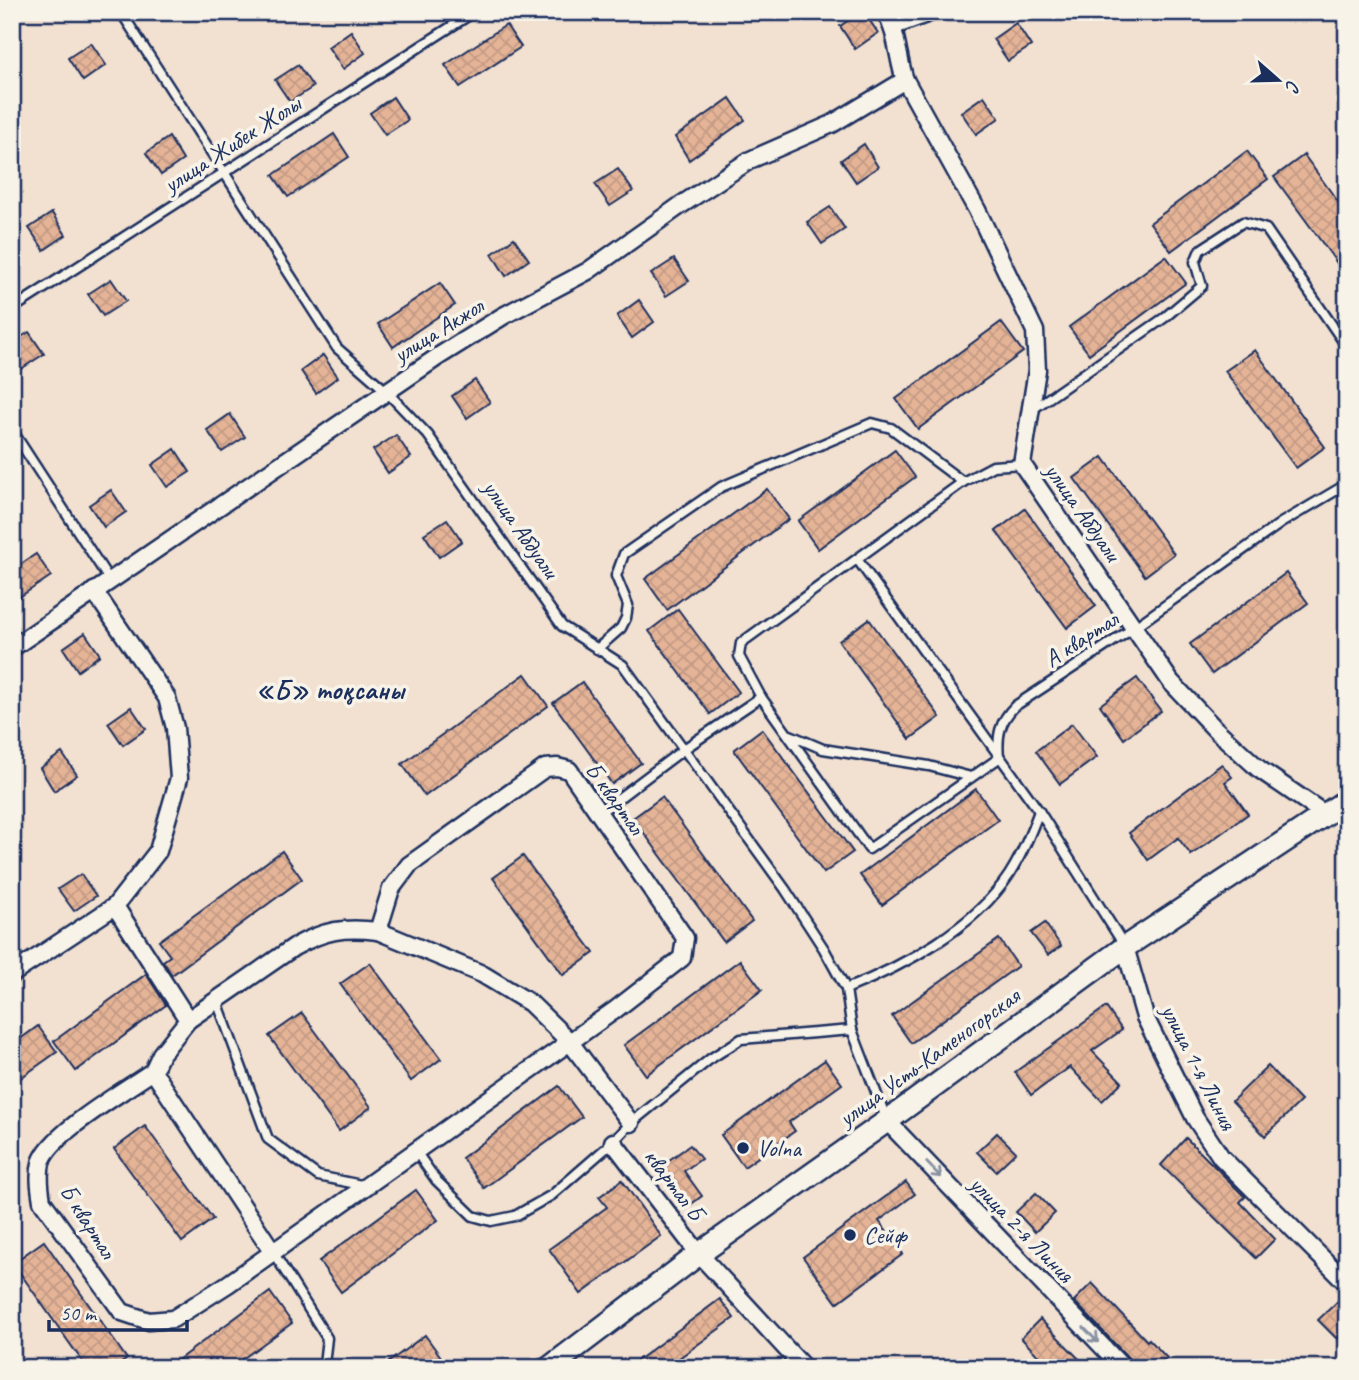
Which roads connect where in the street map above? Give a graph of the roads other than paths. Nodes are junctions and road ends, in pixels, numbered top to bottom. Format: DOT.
graph roads {
  1 [pos="121,12"];
  2 [pos="474,12"];
  3 [pos="932,12"];
  4 [pos="889,19"];
  5 [pos="905,80"];
  6 [pos="225,172"];
  7 [pos="12,309"];
  8 [pos="1347,347"];
  9 [pos="385,390"];
  10 [pos="1030,411"];
  11 [pos="12,430"];
  12 [pos="1021,464"];
  13 [pos="963,482"];
  14 [pos="1347,484"];
  15 [pos="857,559"];
  16 [pos="110,582"];
  17 [pos="94,591"];
  18 [pos="1135,626"];
  19 [pos="12,648"];
  20 [pos="597,649"];
  21 [pos="761,698"];
  22 [pos="787,733"];
  23 [pos="684,750"];
  24 [pos="999,758"];
  25 [pos="971,778"];
  26 [pos="1347,800"];
  27 [pos="1039,811"];
  28 [pos="599,813"];
  29 [pos="1326,815"];
  30 [pos="115,906"];
  31 [pos="378,931"];
  32 [pos="1125,947"];
  33 [pos="12,974"];
  34 [pos="846,989"];
  35 [pos="217,1001"];
  36 [pos="188,1020"];
  37 [pos="852,1030"];
  38 [pos="569,1041"];
  39 [pos="153,1071"];
  40 [pos="887,1121"];
  41 [pos="631,1123"];
  42 [pos="613,1142"];
  43 [pos="416,1153"];
  44 [pos="366,1185"];
  45 [pos="273,1252"];
  46 [pos="699,1254"];
  47 [pos="1347,1283"];
  48 [pos="319,1368"];
  49 [pos="549,1368"];
  50 [pos="804,1368"];
  51 [pos="1123,1368"];
  1 -- 6 [label="lane, улица Абдуали"];
  2 -- 6 [label="lane, улица Жибек Жолы"];
  3 -- 4 [label="street"];
  4 -- 5 [label="street, улица Абдуали"];
  5 -- 9 [label="street, улица Акжол"];
  5 -- 10 [label="street, улица Абдуали"];
  6 -- 7 [label="lane, улица Жибек Жолы"];
  6 -- 9 [label="lane, улица Абдуали"];
  8 -- 10 [label="lane"];
  9 -- 16 [label="street, улица Акжол"];
  9 -- 20 [label="lane, улица Абдуали"];
  10 -- 12 [label="street, улица Абдуали"];
  11 -- 16 [label="lane"];
  12 -- 13 [label="lane"];
  12 -- 18 [label="street, улица Абдуали"];
  13 -- 15 [label="lane"];
  13 -- 20 [label="lane"];
  14 -- 18 [label="lane, А квартал"];
  15 -- 21 [label="lane"];
  15 -- 24 [label="lane"];
  16 -- 17 [label="street, улица Акжол"];
  17 -- 19 [label="street, улица Акжол"];
  17 -- 30 [label="street"];
  18 -- 24 [label="lane, А квартал"];
  18 -- 29 [label="street, улица Абдуали"];
  20 -- 23 [label="lane, улица Абдуали"];
  21 -- 22 [label="lane"];
  21 -- 23 [label="lane"];
  22 -- 25 [label="lane"];
  22 -- 25 [label="lane"];
  23 -- 28 [label="lane"];
  23 -- 34 [label="lane, улица Абдуали"];
  24 -- 25 [label="lane"];
  24 -- 27 [label="lane"];
  26 -- 29 [label="street, улица Усть-Каменогорская"];
  27 -- 32 [label="lane"];
  27 -- 34 [label="lane"];
  28 -- 31 [label="street, Б квартал"];
  28 -- 38 [label="street, Б квартал"];
  29 -- 32 [label="street, улица Усть-Каменогорская"];
  30 -- 33 [label="street"];
  30 -- 36 [label="street"];
  31 -- 35 [label="street, Б квартал"];
  31 -- 38 [label="street, Б квартал"];
  32 -- 40 [label="street, улица Усть-Каменогорская"];
  32 -- 47 [label="street, улица 1-я Линия"];
  34 -- 37 [label="lane"];
  35 -- 36 [label="street, Б квартал"];
  35 -- 44 [label="lane"];
  36 -- 39 [label="street, Б квартал"];
  37 -- 40 [label="lane"];
  37 -- 41 [label="lane"];
  38 -- 41 [label="street, Б квартал"];
  38 -- 43 [label="street, Б квартал"];
  39 -- 45 [label="street"];
  39 -- 45 [label="street, Б квартал"];
  40 -- 46 [label="street, улица Усть-Каменогорская"];
  40 -- 51 [label="street, улица 2-я Линия, one-way"];
  41 -- 42 [label="lane"];
  42 -- 43 [label="lane"];
  42 -- 46 [label="street, квартал Б"];
  43 -- 44 [label="street, Б квартал"];
  44 -- 45 [label="street, Б квартал"];
  45 -- 48 [label="lane"];
  46 -- 49 [label="street, улица Усть-Каменогорская"];
  46 -- 50 [label="street, квартал Б"];
}
